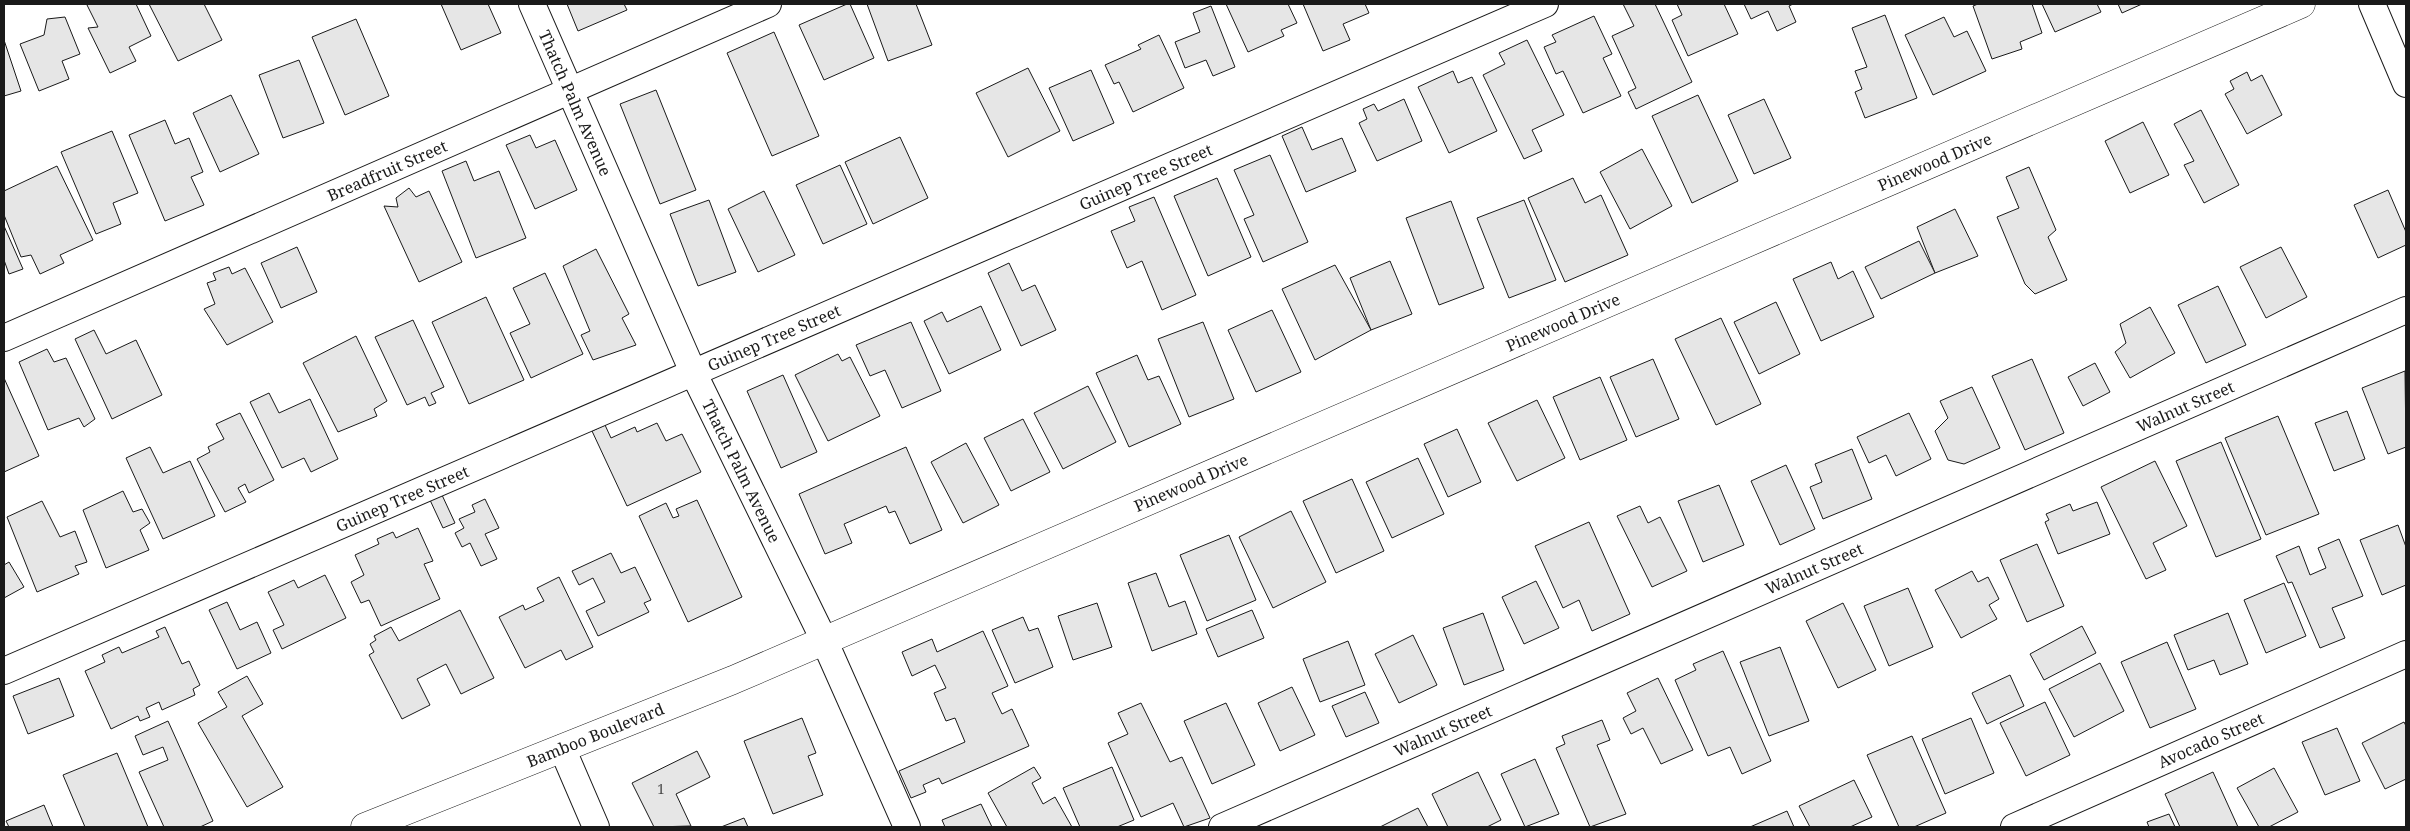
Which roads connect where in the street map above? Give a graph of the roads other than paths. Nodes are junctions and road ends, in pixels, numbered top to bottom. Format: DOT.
graph roads {
  1 [pos="532,4"];
  2 [pos="768,4"];
  3 [pos="1544,4"];
  4 [pos="2302,4"];
  5 [pos="2372,4"];
  6 [pos="2406,84"];
  7 [pos="570,92"];
  8 [pos="2406,310"];
  9 [pos="4,338"];
  10 [pos="693,372"];
  11 [pos="824,640"];
  12 [pos="2406,654"];
  13 [pos="4,671"];
  14 [pos="562,748"];
  15 [pos="365,827"];
  16 [pos="596,827"];
  17 [pos="907,827"];
  18 [pos="1222,827"];
  19 [pos="2014,827"];
  1 -- 7 [label="street, Thatch Palm Avenue"];
  2 -- 7 [label="street, Breadfruit Street"];
  3 -- 10 [label="street, Guinep Tree Street"];
  4 -- 11 [label="main road, Pinewood Drive"];
  5 -- 6 [label="street"];
  7 -- 9 [label="street, Breadfruit Street"];
  7 -- 10 [label="street, Thatch Palm Avenue"];
  8 -- 18 [label="street, Walnut Street"];
  10 -- 11 [label="street, Thatch Palm Avenue"];
  10 -- 13 [label="street, Guinep Tree Street"];
  11 -- 14 [label="main road, Bamboo Boulevard"];
  11 -- 17 [label="street, Thatch Palm Avenue"];
  12 -- 19 [label="street, Avocado Street"];
  14 -- 15 [label="main road, Bamboo Boulevard"];
  14 -- 16 [label="street"];
}
